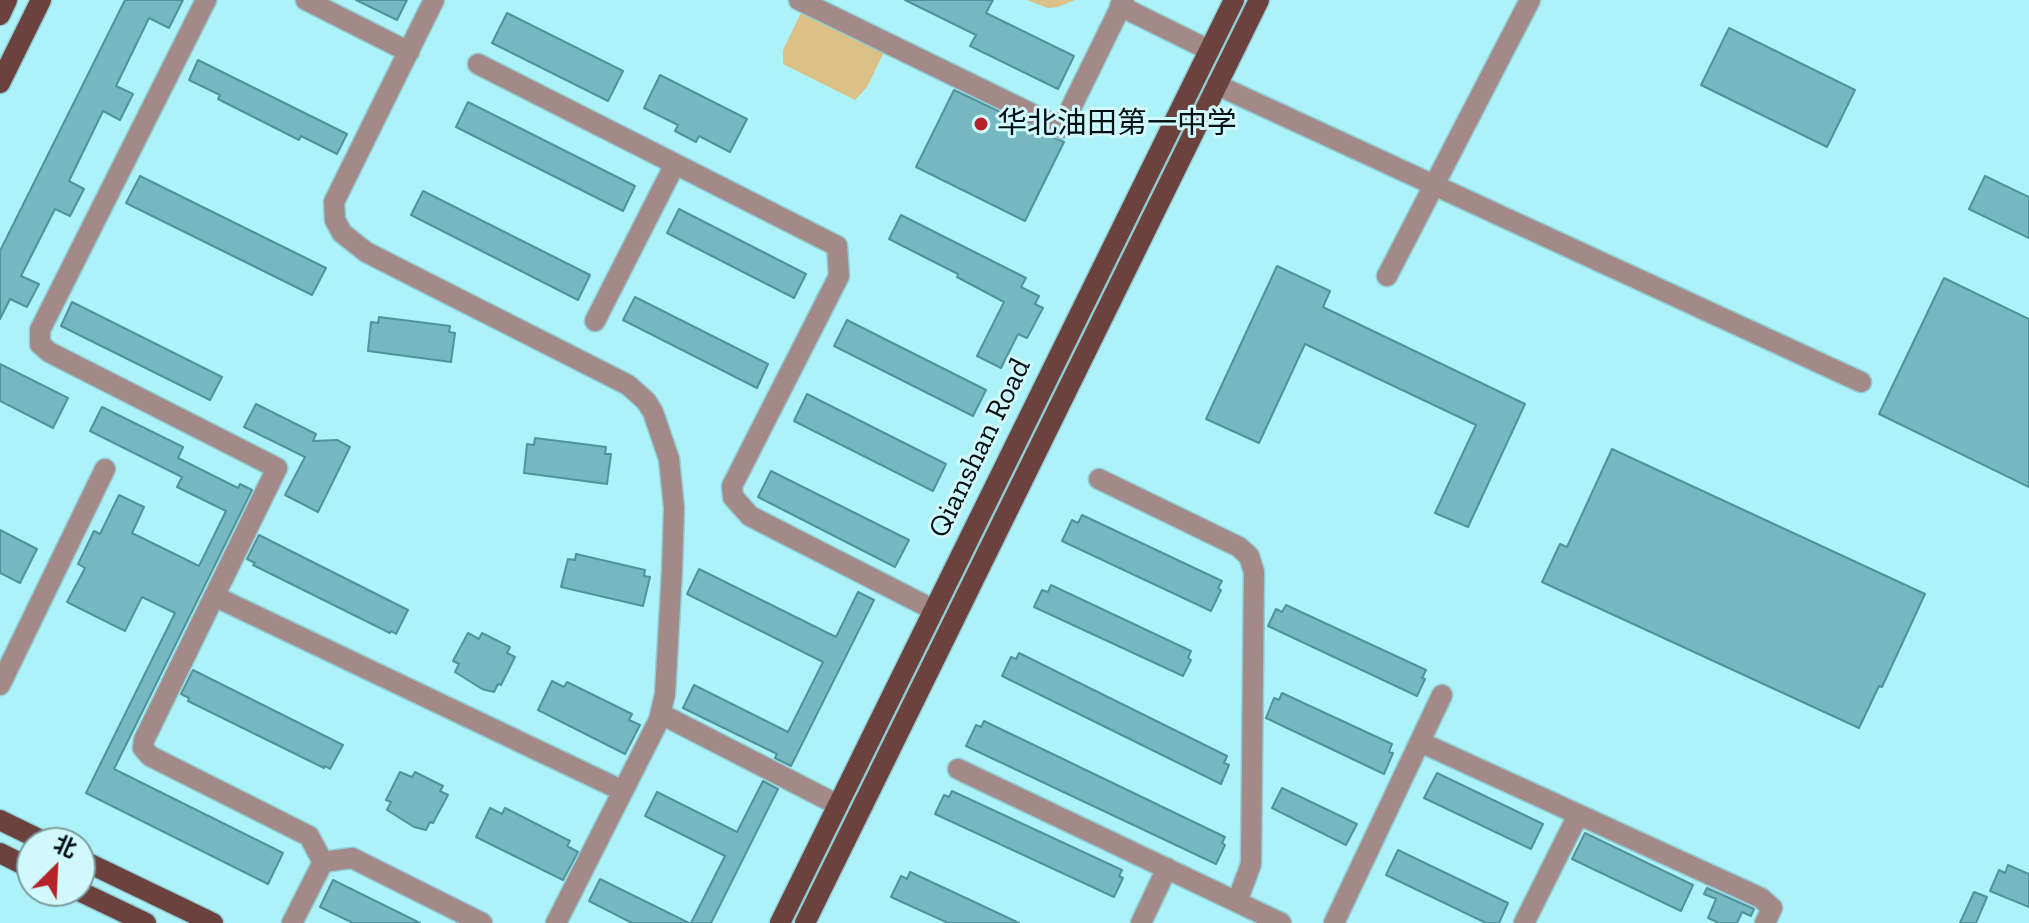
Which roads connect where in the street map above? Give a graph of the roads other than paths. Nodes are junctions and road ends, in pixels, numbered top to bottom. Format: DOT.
graph roads {
  1 [pos="7,0"];
  2 [pos="41,0"];
  3 [pos="206,0"];
  4 [pos="306,0"];
  5 [pos="434,0"];
  6 [pos="799,0"];
  7 [pos="1234,0"];
  8 [pos="1259,0"];
  9 [pos="1530,0"];
  10 [pos="1122,3"];
  11 [pos="0,15"];
  12 [pos="1209,50"];
  13 [pos="409,52"];
  14 [pos="478,64"];
  15 [pos="0,83"];
  16 [pos="1217,85"];
  17 [pos="675,164"];
  18 [pos="1434,185"];
  19 [pos="1387,276"];
  20 [pos="595,321"];
  21 [pos="1861,382"];
  22 [pos="105,469"];
  23 [pos="1099,479"];
  24 [pos="214,596"];
  25 [pos="934,610"];
  26 [pos="0,685"];
  27 [pos="1442,695"];
  28 [pos="661,714"];
  29 [pos="1420,742"];
  30 [pos="958,769"];
  31 [pos="623,791"];
  32 [pos="838,805"];
  33 [pos="1578,815"];
  34 [pos="323,862"];
  35 [pos="96,867"];
  36 [pos="1167,868"];
  37 [pos="96,899"];
  38 [pos="1237,902"];
  39 [pos="146,923"];
  40 [pos="213,923"];
  41 [pos="292,923"];
  42 [pos="482,923"];
  43 [pos="556,923"];
  44 [pos="780,923"];
  45 [pos="805,923"];
  46 [pos="1141,923"];
  47 [pos="1281,923"];
  48 [pos="1334,923"];
  49 [pos="1524,923"];
  50 [pos="1765,923"];
  1 -- 11 [label="main road"];
  2 -- 15 [label="main road"];
  3 -- 24 [label="lane"];
  4 -- 13 [label="lane"];
  5 -- 13 [label="lane"];
  6 -- 10 [label="lane"];
  7 -- 12 [label="main road, Qianshan Road"];
  8 -- 16 [label="main road, Qianshan Road"];
  9 -- 18 [label="lane"];
  10 -- 12 [label="lane"];
  12 -- 25 [label="main road, Qianshan Road"];
  13 -- 28 [label="lane"];
  14 -- 17 [label="lane"];
  16 -- 18 [label="lane"];
  16 -- 45 [label="main road, Qianshan Road"];
  17 -- 20 [label="lane"];
  17 -- 25 [label="lane"];
  18 -- 19 [label="lane"];
  18 -- 21 [label="lane"];
  22 -- 26 [label="lane"];
  23 -- 38 [label="lane"];
  24 -- 31 [label="lane"];
  24 -- 34 [label="lane"];
  25 -- 32 [label="main road, Qianshan Road"];
  27 -- 29 [label="lane"];
  28 -- 31 [label="lane"];
  28 -- 32 [label="lane"];
  29 -- 33 [label="lane"];
  29 -- 48 [label="lane"];
  30 -- 36 [label="lane"];
  31 -- 43 [label="lane"];
  32 -- 44 [label="main road, Qianshan Road"];
  33 -- 49 [label="lane"];
  33 -- 50 [label="lane"];
  34 -- 41 [label="lane"];
  34 -- 42 [label="lane"];
  35 -- 40 [label="main road"];
  36 -- 38 [label="lane"];
  36 -- 46 [label="lane"];
  37 -- 39 [label="main road"];
  38 -- 47 [label="lane"];
}
